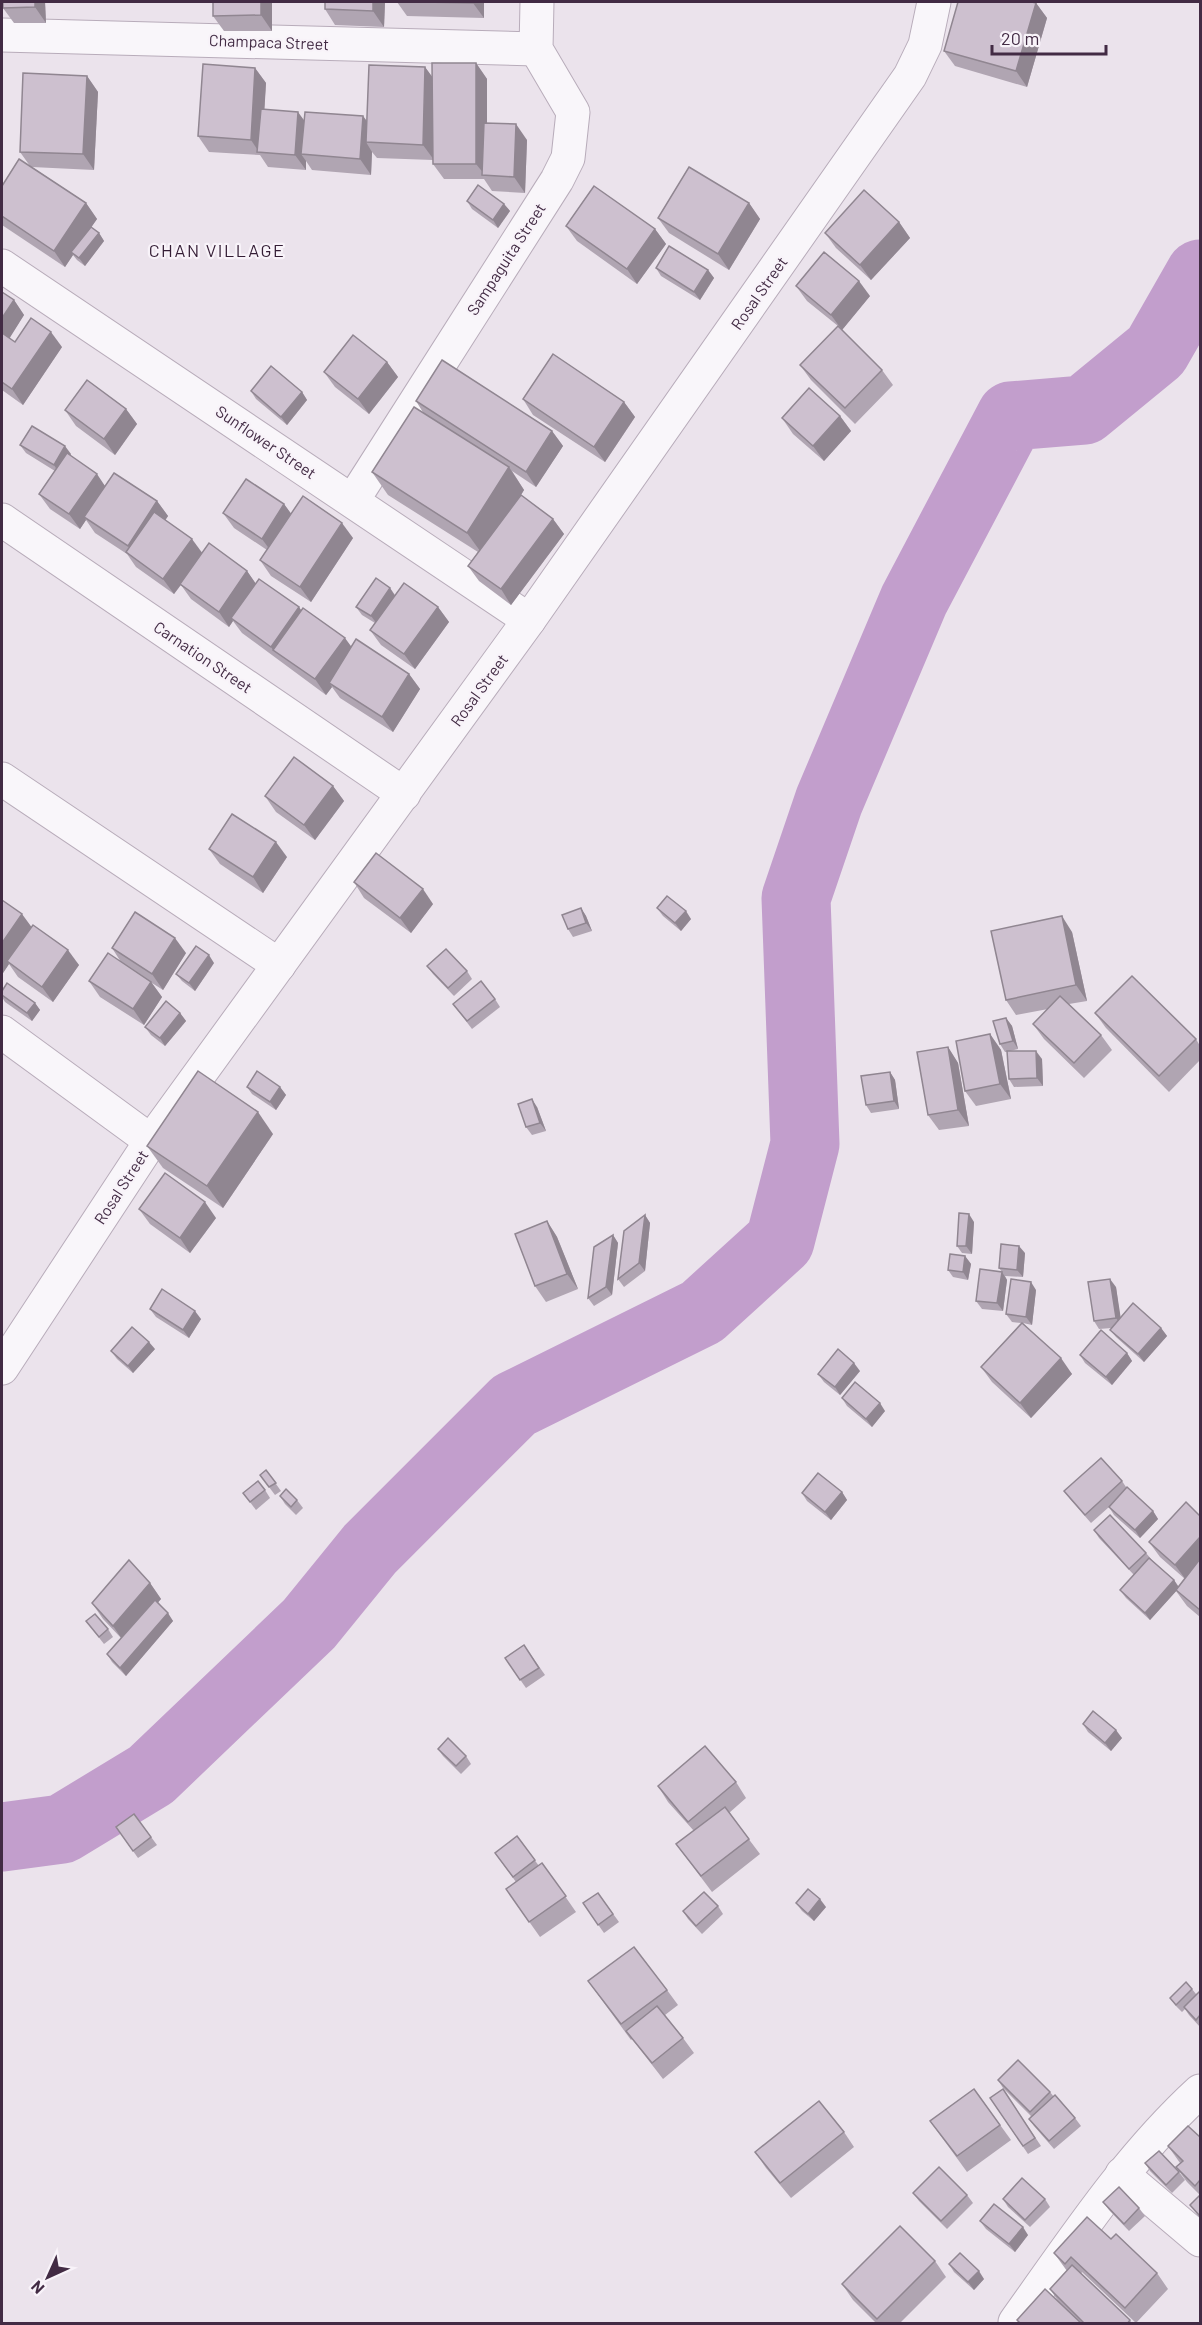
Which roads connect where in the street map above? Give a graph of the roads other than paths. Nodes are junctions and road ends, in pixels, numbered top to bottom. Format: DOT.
graph roads {
  1 [pos="537,2"];
  2 [pos="934,2"];
  3 [pos="2,35"];
  4 [pos="536,50"];
  5 [pos="2,266"];
  6 [pos="353,500"];
  7 [pos="2,520"];
  8 [pos="529,620"];
  9 [pos="2,779"];
  10 [pos="404,794"];
  11 [pos="279,965"];
  12 [pos="2,1032"];
  13 [pos="151,1141"];
  14 [pos="2,1368"];
  15 [pos="1200,2091"];
  16 [pos="1122,2174"];
  17 [pos="1200,2240"];
  18 [pos="1015,2322"];
  1 -- 4 [label="street"];
  2 -- 8 [label="street, Rosal Street"];
  3 -- 4 [label="street, Champaca Street"];
  4 -- 6 [label="street, Sampaguita Street"];
  5 -- 6 [label="street, Sunflower Street"];
  6 -- 8 [label="street, Sunflower Street"];
  7 -- 10 [label="street, Carnation Street"];
  8 -- 10 [label="street, Rosal Street"];
  9 -- 11 [label="street"];
  10 -- 11 [label="street, Rosal Street"];
  11 -- 13 [label="street, Rosal Street"];
  12 -- 13 [label="street"];
  13 -- 14 [label="street, Rosal Street"];
  15 -- 16 [label="street"];
  16 -- 17 [label="street"];
  16 -- 18 [label="street"];
}
